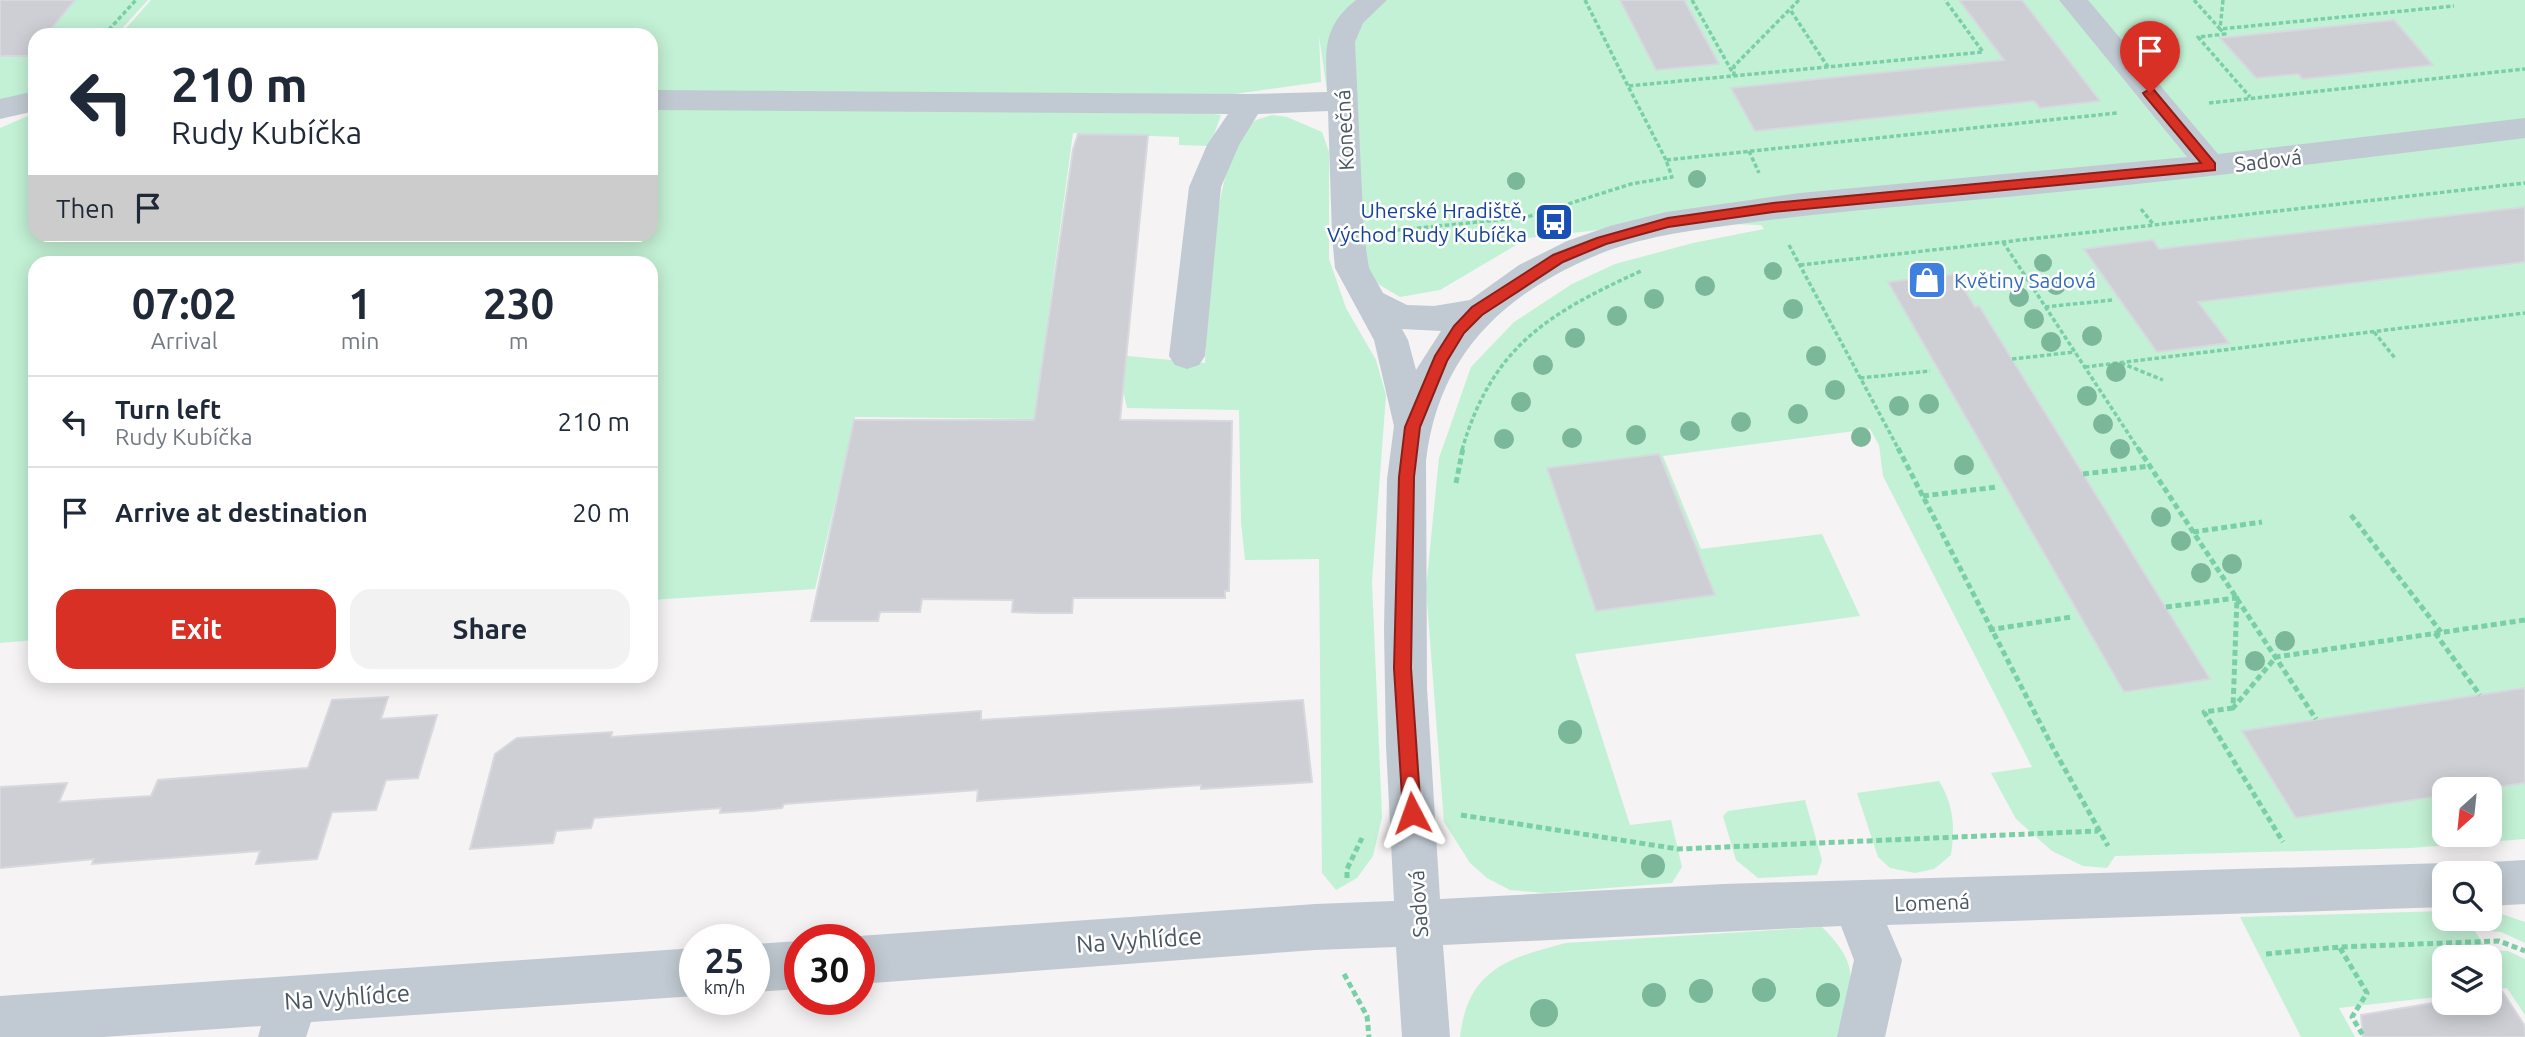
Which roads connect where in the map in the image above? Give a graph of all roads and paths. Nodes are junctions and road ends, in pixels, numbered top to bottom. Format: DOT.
graph roads {
  1 [pos="136,0"];
  2 [pos="1585,0"];
  3 [pos="1692,0"];
  4 [pos="1799,0"];
  5 [pos="1945,0"];
  6 [pos="2073,0"];
  7 [pos="2194,0"];
  8 [pos="2223,0"];
  9 [pos="2448,0"];
  10 [pos="1365,2"];
  11 [pos="1791,11"];
  12 [pos="110,28"];
  13 [pos="2220,29"];
  14 [pos="1828,67"];
  15 [pos="2525,69"];
  16 [pos="1734,76"];
  17 [pos="1628,86"];
  18 [pos="2251,98"];
  19 [pos="658,100"];
  20 [pos="1343,101"];
  21 [pos="28,103"];
  22 [pos="1249,104"];
  23 [pos="2162,108"];
  24 [pos="0,109"];
  25 [pos="2525,128"];
  26 [pos="1749,151"];
  27 [pos="1666,160"];
  28 [pos="2211,166"];
  29 [pos="2525,183"];
  30 [pos="1773,207"];
  31 [pos="1348,236"];
  32 [pos="2003,242"];
  33 [pos="1800,265"];
  34 [pos="1654,268"];
  35 [pos="1367,300"];
  36 [pos="2112,300"];
  37 [pos="2045,307"];
  38 [pos="1477,311"];
  39 [pos="2525,313"];
  40 [pos="2374,332"];
  41 [pos="2075,352"];
  42 [pos="1187,356"];
  43 [pos="2395,358"];
  44 [pos="2012,359"];
  45 [pos="2120,363"];
  46 [pos="2085,367"];
  47 [pos="1930,371"];
  48 [pos="1860,378"];
  49 [pos="2163,380"];
  50 [pos="1413,427"];
  51 [pos="2150,466"];
  52 [pos="2083,474"];
  53 [pos="1456,486"];
  54 [pos="1997,487"];
  55 [pos="1923,496"];
  56 [pos="2351,515"];
  57 [pos="2262,522"];
  58 [pos="2193,532"];
  59 [pos="2237,598"];
  60 [pos="2166,607"];
  61 [pos="2071,617"];
  62 [pos="2525,620"];
  63 [pos="1989,629"];
  64 [pos="2438,633"];
  65 [pos="2276,657"];
  66 [pos="2480,695"];
  67 [pos="2233,708"];
  68 [pos="2316,719"];
  69 [pos="1412,813"];
  70 [pos="2098,831"];
  71 [pos="2283,843"];
  72 [pos="2115,856"];
  73 [pos="2525,882"];
  74 [pos="2502,883"];
  75 [pos="2432,885"];
  76 [pos="1856,904"];
  77 [pos="1419,924"];
  78 [pos="1347,927"];
  79 [pos="2340,947"];
  80 [pos="2525,951"];
  81 [pos="2266,954"];
  82 [pos="875,959"];
  83 [pos="679,974"];
  84 [pos="288,1019"];
  85 [pos="0,1020"];
  86 [pos="1368,1037"];
  87 [pos="1426,1037"];
  88 [pos="1861,1037"];
  89 [pos="2364,1037"];
  1 -- 12 [label="path"];
  2 -- 17 [label="path"];
  3 -- 16 [label="path"];
  4 -- 11 [label="path"];
  5 -- 14 [label="path"];
  6 -- 23 [label="street"];
  7 -- 13 [label="path"];
  8 -- 13 [label="path"];
  9 -- 13 [label="path"];
  10 -- 20 [label="street, Konečná"];
  11 -- 14 [label="path"];
  11 -- 16 [label="path"];
  13 -- 18 [label="path"];
  14 -- 16 [label="path"];
  15 -- 18 [label="path"];
  16 -- 17 [label="path"];
  17 -- 27 [label="path"];
  18 -- 23 [label="path"];
  19 -- 22 [label="street"];
  20 -- 22 [label="street"];
  20 -- 31 [label="street, Konečná"];
  21 -- 24 [label="street"];
  22 -- 42 [label="street"];
  23 -- 26 [label="path"];
  23 -- 28 [label="street"];
  25 -- 28 [label="street, Sadová"];
  26 -- 27 [label="path"];
  26 -- 30 [label="path"];
  27 -- 31 [label="path"];
  28 -- 30 [label="street, Sadová"];
  29 -- 32 [label="path"];
  30 -- 33 [label="path"];
  30 -- 38 [label="street, Sadová"];
  31 -- 35 [label="street, Konečná"];
  32 -- 33 [label="path"];
  32 -- 37 [label="path"];
  33 -- 48 [label="path"];
  34 -- 53 [label="path"];
  35 -- 38 [label="street"];
  35 -- 50 [label="street, Konečná"];
  36 -- 37 [label="path"];
  37 -- 41 [label="path"];
  38 -- 50 [label="street, Sadová"];
  39 -- 40 [label="path"];
  40 -- 43 [label="path"];
  40 -- 45 [label="path"];
  41 -- 44 [label="path"];
  41 -- 46 [label="path"];
  45 -- 46 [label="path"];
  45 -- 49 [label="path"];
  46 -- 51 [label="path"];
  47 -- 48 [label="path"];
  48 -- 55 [label="path"];
  50 -- 69 [label="street, Sadová"];
  51 -- 52 [label="path"];
  51 -- 58 [label="path"];
  54 -- 55 [label="path"];
  55 -- 63 [label="path"];
  56 -- 64 [label="path"];
  57 -- 58 [label="path"];
  58 -- 59 [label="path"];
  59 -- 60 [label="path"];
  59 -- 65 [label="path"];
  59 -- 67 [label="path"];
  61 -- 63 [label="path"];
  62 -- 64 [label="path"];
  63 -- 70 [label="path"];
  64 -- 65 [label="path"];
  64 -- 66 [label="path"];
  65 -- 67 [label="path"];
  65 -- 68 [label="path"];
  67 -- 71 [label="path"];
  69 -- 70 [label="path"];
  69 -- 77 [label="street, Sadová"];
  69 -- 78 [label="path"];
  70 -- 72 [label="path"];
  73 -- 74 [label="street"];
  75 -- 76 [label="street, Lomená"];
  76 -- 77 [label="street, Lomená"];
  76 -- 88 [label="street"];
  77 -- 78 [label="street, Na Vyhlídce"];
  77 -- 87 [label="street, Sadová"];
  78 -- 82 [label="street, Na Vyhlídce"];
  78 -- 86 [label="path"];
  79 -- 80 [label="path"];
  79 -- 81 [label="path"];
  79 -- 89 [label="path"];
  83 -- 84 [label="street, Na Vyhlídce"];
  84 -- 85 [label="street, Na Vyhlídce"];
}
